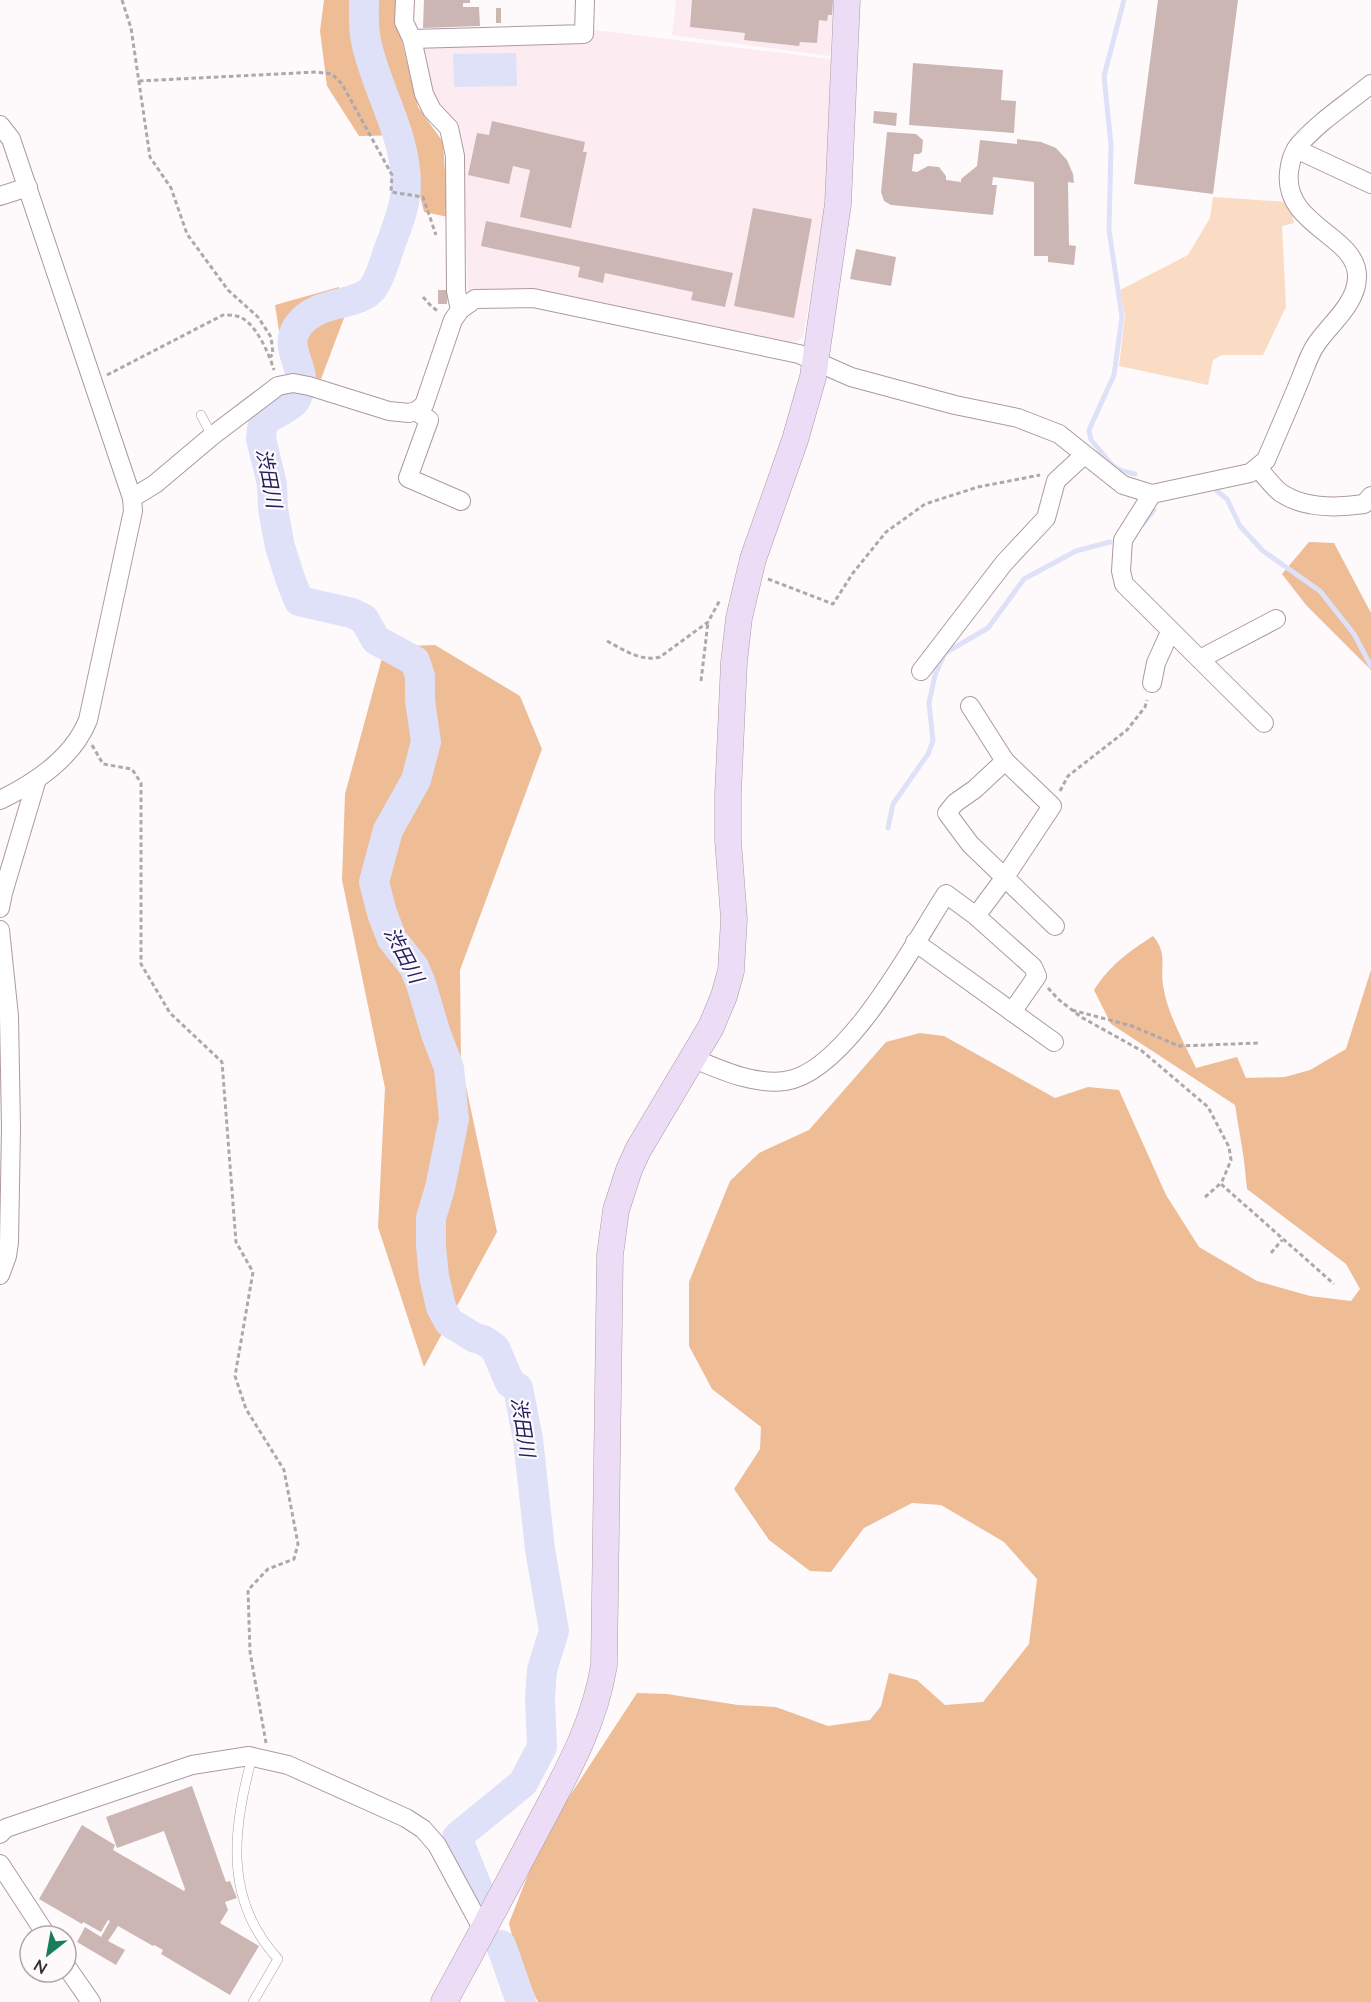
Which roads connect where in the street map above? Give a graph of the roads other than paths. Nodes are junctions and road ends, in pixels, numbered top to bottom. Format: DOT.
graph roads {
  1 [pos="405,0"];
  2 [pos="585,0"];
  3 [pos="847,0"];
  4 [pos="412,39"];
  5 [pos="1371,84"];
  6 [pos="0,125"];
  7 [pos="1296,149"];
  8 [pos="1371,184"];
  9 [pos="28,187"];
  10 [pos="0,196"];
  11 [pos="460,310"];
  12 [pos="815,360"];
  13 [pos="416,411"];
  14 [pos="201,415"];
  15 [pos="212,436"];
  16 [pos="1084,455"];
  17 [pos="1258,468"];
  18 [pos="1152,494"];
  19 [pos="1371,496"];
  20 [pos="132,498"];
  21 [pos="461,501"];
  22 [pos="1276,619"];
  23 [pos="1170,632"];
  24 [pos="1200,659"];
  25 [pos="921,671"];
  26 [pos="1152,683"];
  27 [pos="970,706"];
  28 [pos="1264,723"];
  29 [pos="1005,761"];
  30 [pos="37,779"];
  31 [pos="0,800"];
  32 [pos="1005,877"];
  33 [pos="0,908"];
  34 [pos="976,916"];
  35 [pos="1055,926"];
  36 [pos="0,930"];
  37 [pos="915,942"];
  38 [pos="1012,1011"];
  39 [pos="1054,1042"];
  40 [pos="692,1058"];
  41 [pos="0,1275"];
  42 [pos="260,1758"];
  43 [pos="0,1834"];
  44 [pos="0,1864"];
  45 [pos="39,1924"];
  46 [pos="483,1930"];
  47 [pos="78,1983"];
  48 [pos="91,2002"];
  49 [pos="254,2002"];
  50 [pos="444,2002"];
  1 -- 4 [label="street"];
  2 -- 4 [label="street"];
  3 -- 12 [label="street"];
  4 -- 11 [label="street"];
  5 -- 7 [label="street"];
  6 -- 9 [label="street"];
  7 -- 8 [label="street"];
  7 -- 17 [label="street"];
  9 -- 10 [label="street"];
  9 -- 20 [label="street"];
  11 -- 12 [label="street"];
  11 -- 13 [label="street"];
  12 -- 16 [label="street"];
  12 -- 40 [label="street"];
  13 -- 15 [label="street"];
  13 -- 21 [label="street"];
  14 -- 15 [label="lane"];
  15 -- 20 [label="street"];
  16 -- 18 [label="street"];
  16 -- 25 [label="street"];
  17 -- 18 [label="street"];
  17 -- 19 [label="street"];
  18 -- 23 [label="street"];
  20 -- 30 [label="street"];
  22 -- 24 [label="street"];
  23 -- 24 [label="street"];
  23 -- 26 [label="street"];
  24 -- 28 [label="street"];
  27 -- 29 [label="street"];
  29 -- 32 [label="street"];
  29 -- 32 [label="street"];
  30 -- 31 [label="street"];
  30 -- 33 [label="street"];
  32 -- 34 [label="street"];
  32 -- 35 [label="street"];
  34 -- 37 [label="street"];
  34 -- 38 [label="street"];
  36 -- 41 [label="street"];
  37 -- 38 [label="street"];
  37 -- 40 [label="street"];
  38 -- 39 [label="street"];
  40 -- 46 [label="street"];
  42 -- 43 [label="street"];
  42 -- 46 [label="street"];
  42 -- 49 [label="lane"];
  44 -- 45 [label="street"];
  46 -- 50 [label="street"];
  47 -- 48 [label="street"];
}
